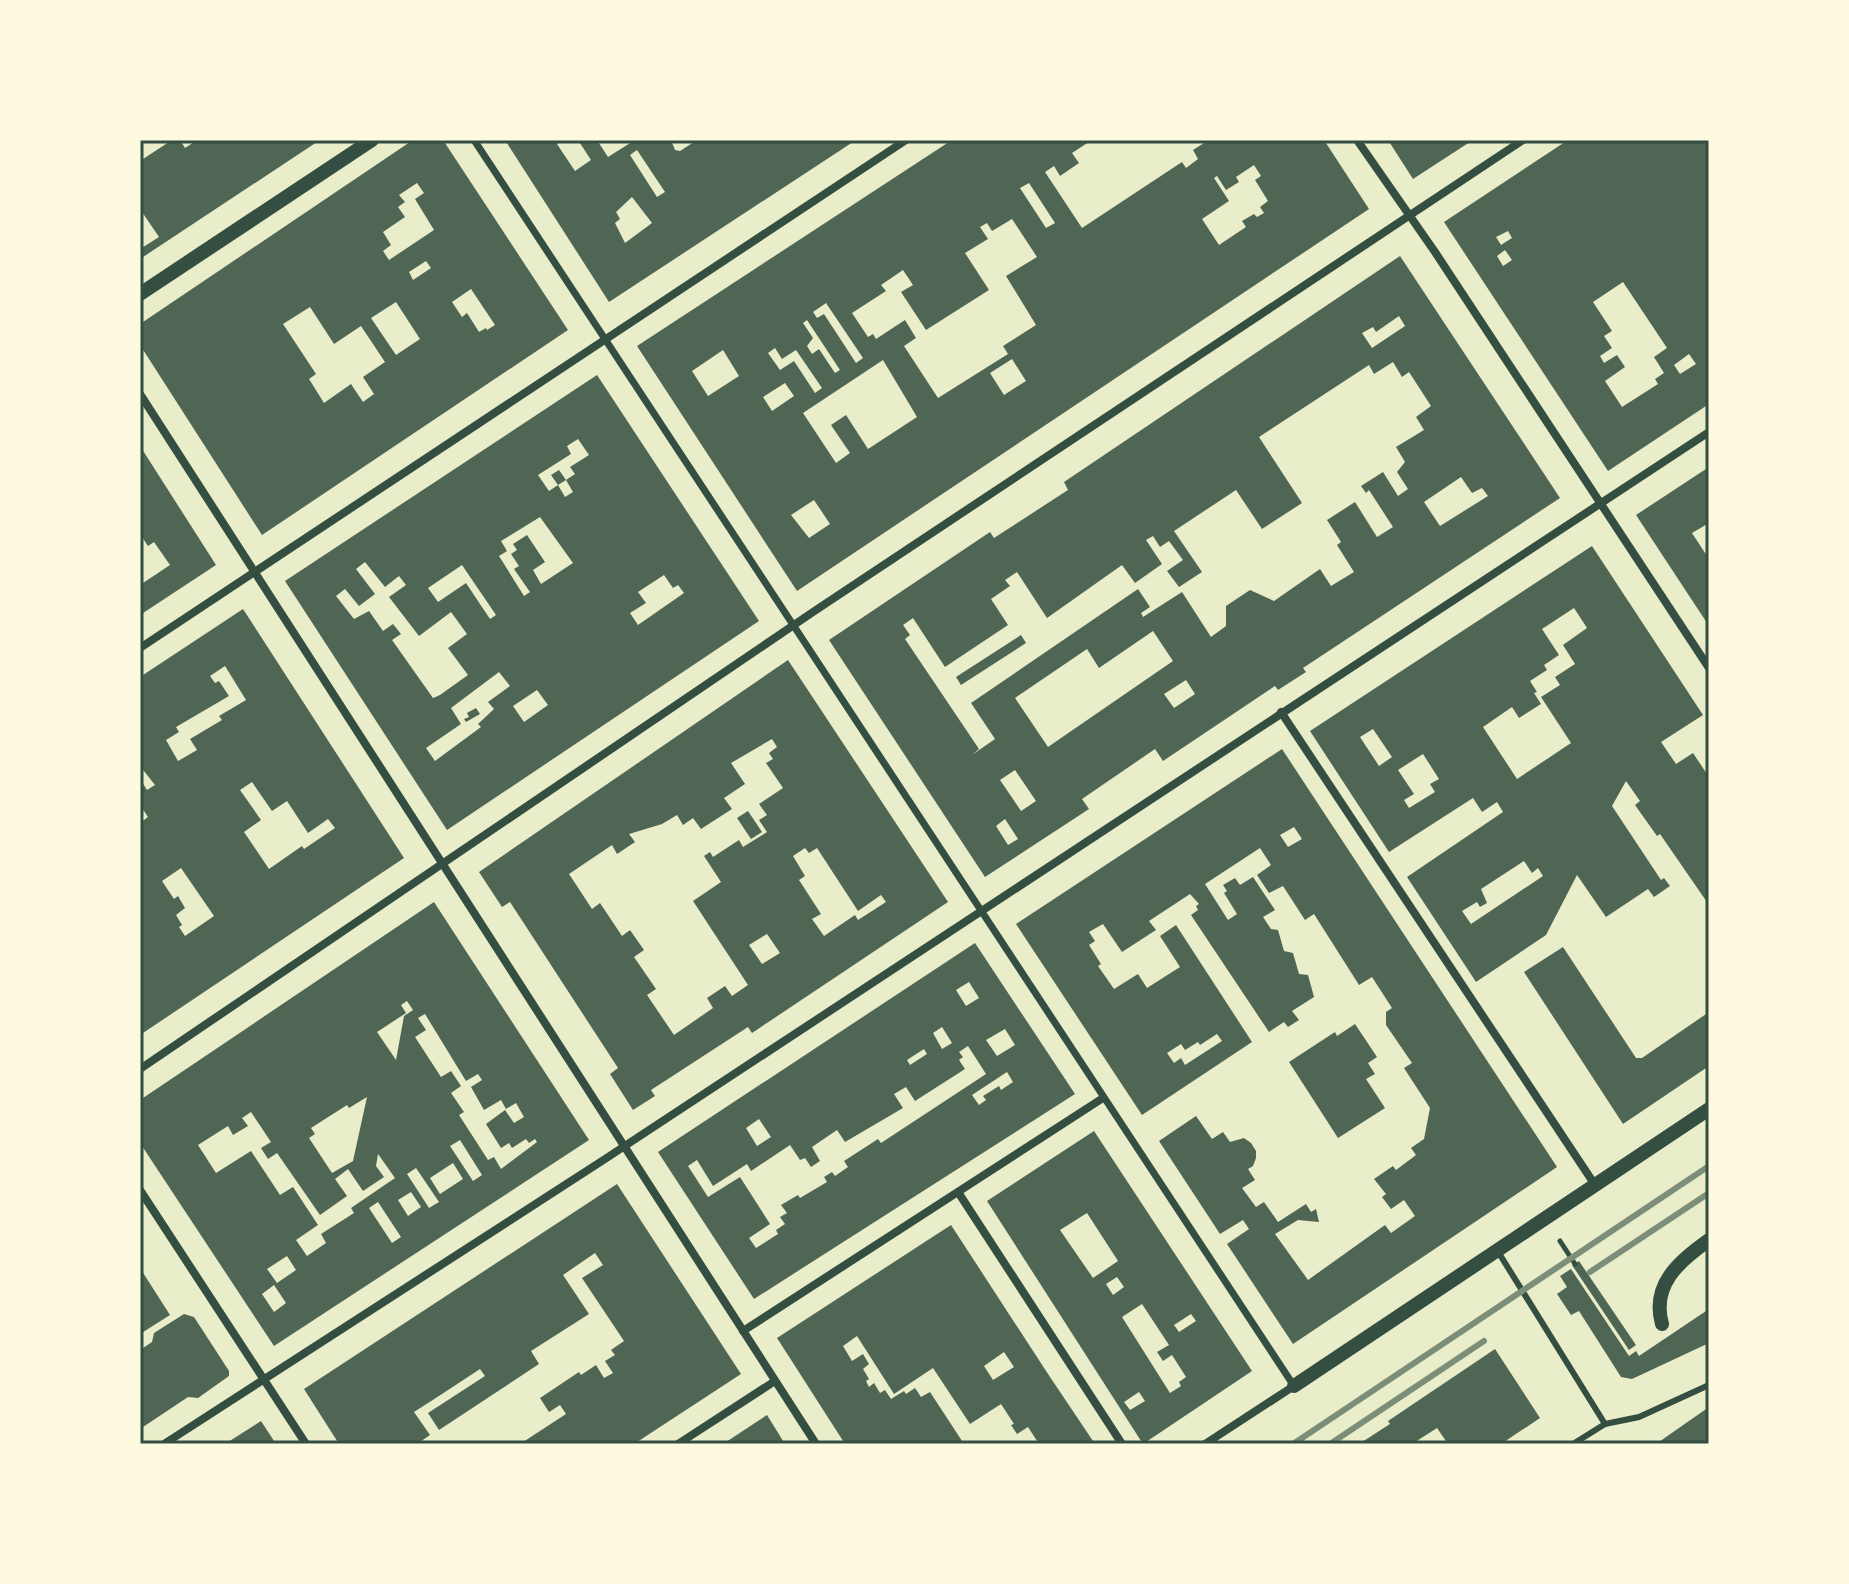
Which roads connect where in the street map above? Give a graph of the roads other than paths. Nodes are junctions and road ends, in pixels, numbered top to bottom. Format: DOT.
graph roads {
  1 [pos="372,140"];
  2 [pos="474,140"];
  3 [pos="906,140"];
  4 [pos="1357,140"];
  5 [pos="1523,140"];
  6 [pos="1408,216"];
  7 [pos="140,294"];
  8 [pos="604,339"];
  9 [pos="140,394"];
  10 [pos="1709,432"];
  11 [pos="1600,503"];
  12 [pos="255,572"];
  13 [pos="793,626"];
  14 [pos="140,648"];
  15 [pos="1709,668"];
  16 [pos="1281,712"];
  17 [pos="441,864"];
  18 [pos="982,911"];
  19 [pos="140,1069"];
  20 [pos="1103,1098"];
  21 [pos="1709,1109"];
  22 [pos="624,1146"];
  23 [pos="1595,1185"];
  24 [pos="140,1190"];
  25 [pos="958,1192"];
  26 [pos="1709,1240"];
  27 [pos="1497,1250"];
  28 [pos="1662,1324"];
  29 [pos="743,1331"];
  30 [pos="264,1378"];
  31 [pos="775,1381"];
  32 [pos="1709,1385"];
  33 [pos="1294,1386"];
  34 [pos="1605,1424"];
  35 [pos="164,1444"];
  36 [pos="306,1444"];
  37 [pos="678,1444"];
  38 [pos="816,1444"];
  39 [pos="1122,1444"];
  40 [pos="1205,1444"];
  41 [pos="1573,1444"];
  1 -- 7 [label="street"];
  2 -- 8 [label="street"];
  3 -- 8 [label="street"];
  4 -- 6 [label="street"];
  5 -- 6 [label="street"];
  6 -- 11 [label="street"];
  6 -- 13 [label="street"];
  8 -- 12 [label="street"];
  8 -- 13 [label="street"];
  9 -- 12 [label="street"];
  10 -- 11 [label="street"];
  11 -- 15 [label="street"];
  11 -- 16 [label="street"];
  12 -- 14 [label="street"];
  12 -- 17 [label="street"];
  13 -- 17 [label="street"];
  13 -- 18 [label="street"];
  16 -- 18 [label="street"];
  16 -- 23 [label="street"];
  17 -- 19 [label="street"];
  17 -- 22 [label="street"];
  18 -- 20 [label="street"];
  18 -- 22 [label="street"];
  20 -- 25 [label="street"];
  20 -- 33 [label="street"];
  21 -- 23 [label="street"];
  22 -- 29 [label="street"];
  22 -- 30 [label="street"];
  23 -- 27 [label="street"];
  24 -- 30 [label="street"];
  25 -- 29 [label="street"];
  25 -- 39 [label="street"];
  26 -- 28 [label="street"];
  27 -- 33 [label="street"];
  27 -- 34 [label="lane"];
  29 -- 31 [label="street"];
  30 -- 35 [label="street"];
  30 -- 36 [label="street"];
  31 -- 37 [label="street"];
  31 -- 38 [label="street"];
  32 -- 34 [label="lane"];
  33 -- 40 [label="street"];
  34 -- 41 [label="lane"];
}
